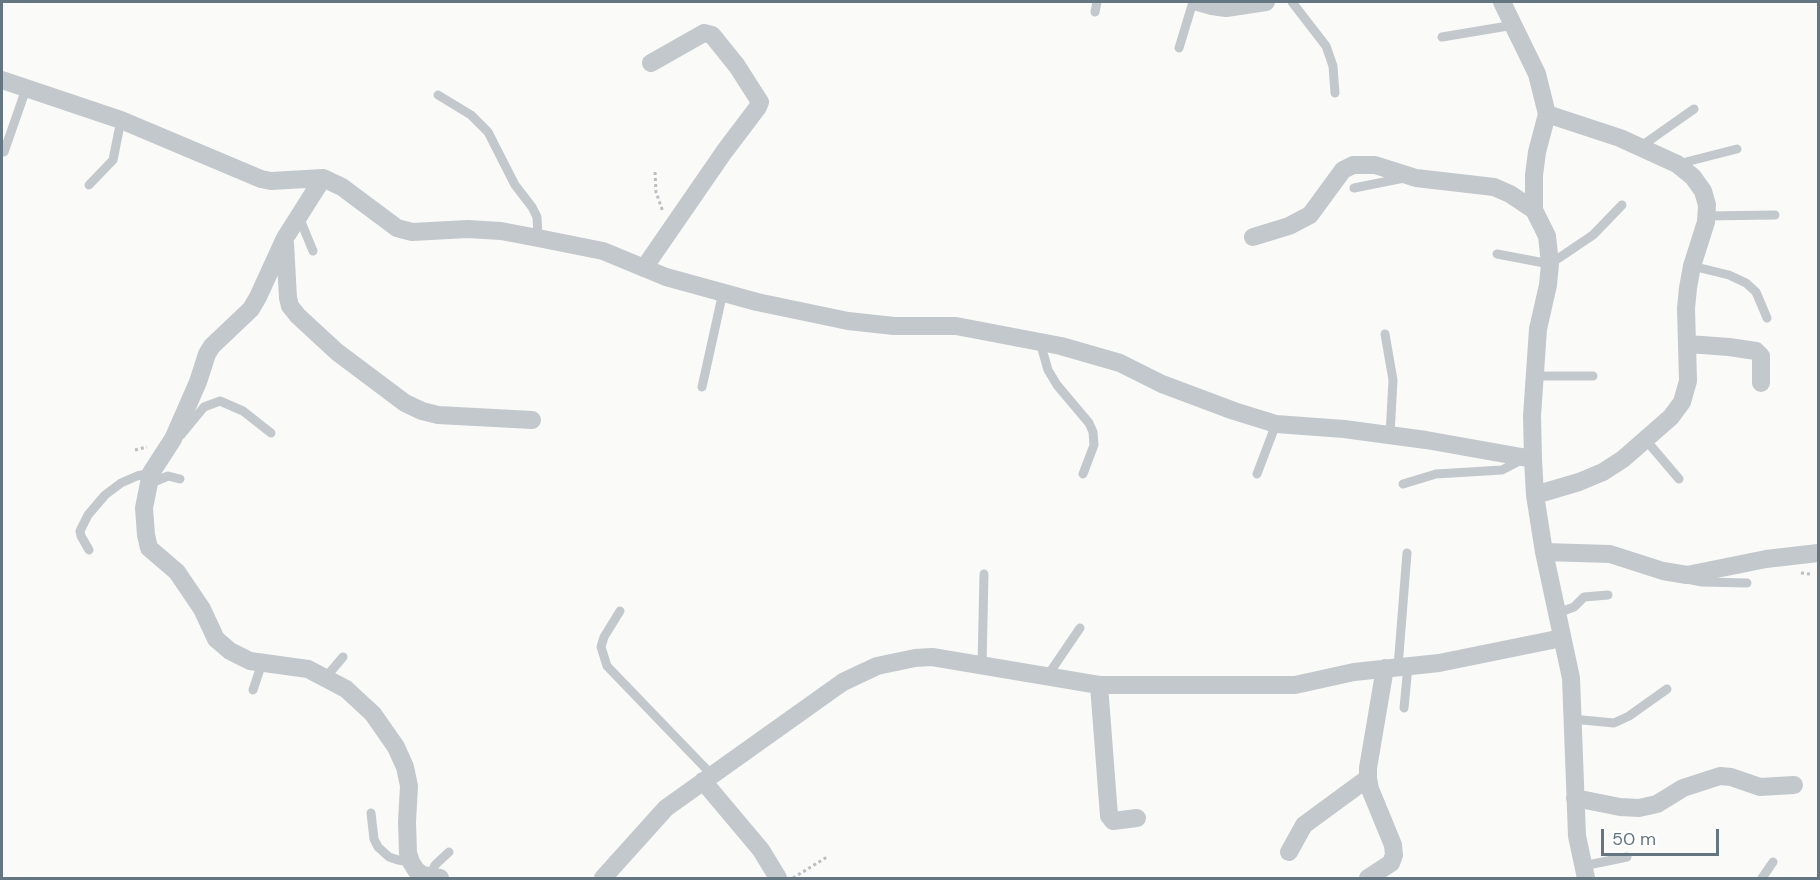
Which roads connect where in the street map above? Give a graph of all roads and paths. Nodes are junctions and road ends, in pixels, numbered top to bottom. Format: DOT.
graph roads {
  1 [pos="1097,2"];
  2 [pos="1193,2"];
  3 [pos="1266,2"];
  4 [pos="1292,2"];
  5 [pos="1502,2"];
  6 [pos="1207,3"];
  7 [pos="1095,12"];
  8 [pos="1514,24"];
  9 [pos="1442,37"];
  10 [pos="1179,48"];
  11 [pos="651,63"];
  12 [pos="2,80"];
  13 [pos="26,88"];
  14 [pos="1335,93"];
  15 [pos="438,95"];
  16 [pos="1694,109"];
  17 [pos="1547,114"];
  18 [pos="121,120"];
  19 [pos="1640,147"];
  20 [pos="1737,149"];
  21 [pos="4,152"];
  22 [pos="1677,164"];
  23 [pos="655,172"];
  24 [pos="1409,177"];
  25 [pos="322,178"];
  26 [pos="89,185"];
  27 [pos="1354,188"];
  28 [pos="1622,205"];
  29 [pos="1534,210"];
  30 [pos="298,214"];
  31 [pos="1775,215"];
  32 [pos="1706,216"];
  33 [pos="671,230"];
  34 [pos="1253,237"];
  35 [pos="285,238"];
  36 [pos="538,238"];
  37 [pos="313,251"];
  38 [pos="1497,254"];
  39 [pos="1550,264"];
  40 [pos="1692,266"];
  41 [pos="644,268"];
  42 [pos="723,292"];
  43 [pos="1767,318"];
  44 [pos="1385,334"];
  45 [pos="1040,342"];
  46 [pos="1688,344"];
  47 [pos="1535,376"];
  48 [pos="1593,376"];
  49 [pos="1761,383"];
  50 [pos="702,387"];
  51 [pos="532,420"];
  52 [pos="1276,424"];
  53 [pos="271,434"];
  54 [pos="1390,435"];
  55 [pos="173,439"];
  56 [pos="1645,439"];
  57 [pos="1529,458"];
  58 [pos="1083,474"];
  59 [pos="1257,474"];
  60 [pos="149,479"];
  61 [pos="180,479"];
  62 [pos="1680,479"];
  63 [pos="1403,484"];
  64 [pos="1535,495"];
  65 [pos="89,550"];
  66 [pos="1544,552"];
  67 [pos="1407,553"];
  68 [pos="1818,553"];
  69 [pos="1676,573"];
  70 [pos="984,574"];
  71 [pos="1747,583"];
  72 [pos="1608,595"];
  73 [pos="620,611"];
  74 [pos="1558,613"];
  75 [pos="1080,628"];
  76 [pos="1562,638"];
  77 [pos="343,657"];
  78 [pos="262,663"];
  79 [pos="982,666"];
  80 [pos="1397,667"];
  81 [pos="326,677"];
  82 [pos="1046,678"];
  83 [pos="1099,685"];
  84 [pos="1667,689"];
  85 [pos="253,690"];
  86 [pos="1404,708"];
  87 [pos="1572,719"];
  88 [pos="707,778"];
  89 [pos="1368,778"];
  90 [pos="1794,785"];
  91 [pos="1575,798"];
  92 [pos="371,813"];
  93 [pos="1137,818"];
  94 [pos="449,852"];
  95 [pos="1289,852"];
  96 [pos="827,857"];
  97 [pos="1627,858"];
  98 [pos="411,862"];
  99 [pos="1773,862"];
  100 [pos="1584,872"];
  101 [pos="435,877"];
  102 [pos="603,879"];
  103 [pos="778,879"];
  104 [pos="792,879"];
  105 [pos="1368,879"];
  106 [pos="1762,879"];
  1 -- 7 [label="lane"];
  2 -- 10 [label="lane"];
  3 -- 6 [label="street"];
  4 -- 14 [label="lane"];
  5 -- 8 [label="street"];
  8 -- 9 [label="lane"];
  8 -- 17 [label="street"];
  11 -- 33 [label="street"];
  12 -- 13 [label="street"];
  13 -- 18 [label="street"];
  13 -- 21 [label="lane"];
  15 -- 36 [label="lane"];
  16 -- 19 [label="lane"];
  17 -- 19 [label="street"];
  17 -- 29 [label="street"];
  18 -- 25 [label="street"];
  18 -- 26 [label="lane"];
  19 -- 22 [label="street"];
  20 -- 22 [label="lane"];
  22 -- 32 [label="street"];
  23 -- 33 [label="path"];
  24 -- 27 [label="lane"];
  24 -- 29 [label="street"];
  24 -- 34 [label="street"];
  25 -- 30 [label="street"];
  25 -- 36 [label="street"];
  28 -- 39 [label="lane"];
  29 -- 39 [label="street"];
  30 -- 35 [label="street"];
  30 -- 37 [label="lane"];
  31 -- 32 [label="lane"];
  32 -- 40 [label="street"];
  33 -- 41 [label="street"];
  35 -- 51 [label="street"];
  35 -- 55 [label="street"];
  36 -- 41 [label="street"];
  38 -- 39 [label="lane"];
  39 -- 47 [label="street"];
  40 -- 43 [label="lane"];
  40 -- 46 [label="street"];
  41 -- 42 [label="street"];
  42 -- 45 [label="street"];
  42 -- 50 [label="lane"];
  44 -- 54 [label="lane"];
  45 -- 52 [label="street"];
  45 -- 58 [label="lane"];
  46 -- 49 [label="street"];
  46 -- 56 [label="street"];
  47 -- 48 [label="lane"];
  47 -- 57 [label="street"];
  52 -- 54 [label="street"];
  52 -- 59 [label="lane"];
  53 -- 55 [label="lane"];
  54 -- 57 [label="street"];
  55 -- 60 [label="street"];
  56 -- 62 [label="lane"];
  56 -- 64 [label="street"];
  57 -- 63 [label="lane"];
  57 -- 64 [label="street"];
  60 -- 61 [label="lane"];
  60 -- 65 [label="lane"];
  60 -- 78 [label="street"];
  64 -- 66 [label="street"];
  66 -- 69 [label="street"];
  66 -- 74 [label="street"];
  67 -- 80 [label="lane"];
  68 -- 69 [label="street"];
  69 -- 71 [label="lane"];
  70 -- 79 [label="lane"];
  72 -- 74 [label="lane"];
  73 -- 88 [label="lane"];
  74 -- 76 [label="street"];
  75 -- 82 [label="lane"];
  76 -- 80 [label="street"];
  76 -- 87 [label="street"];
  77 -- 81 [label="lane"];
  78 -- 81 [label="street"];
  78 -- 85 [label="lane"];
  79 -- 82 [label="street"];
  79 -- 88 [label="street"];
  80 -- 83 [label="street"];
  80 -- 86 [label="lane"];
  80 -- 89 [label="street"];
  81 -- 98 [label="street"];
  82 -- 83 [label="street"];
  83 -- 93 [label="street"];
  84 -- 87 [label="lane"];
  87 -- 91 [label="street"];
  88 -- 102 [label="street"];
  88 -- 103 [label="street"];
  89 -- 95 [label="street"];
  89 -- 105 [label="street"];
  90 -- 91 [label="street"];
  91 -- 100 [label="street"];
  92 -- 98 [label="lane"];
  94 -- 101 [label="lane"];
  96 -- 104 [label="path"];
  97 -- 100 [label="lane"];
  98 -- 101 [label="street"];
  99 -- 106 [label="lane"];
}
